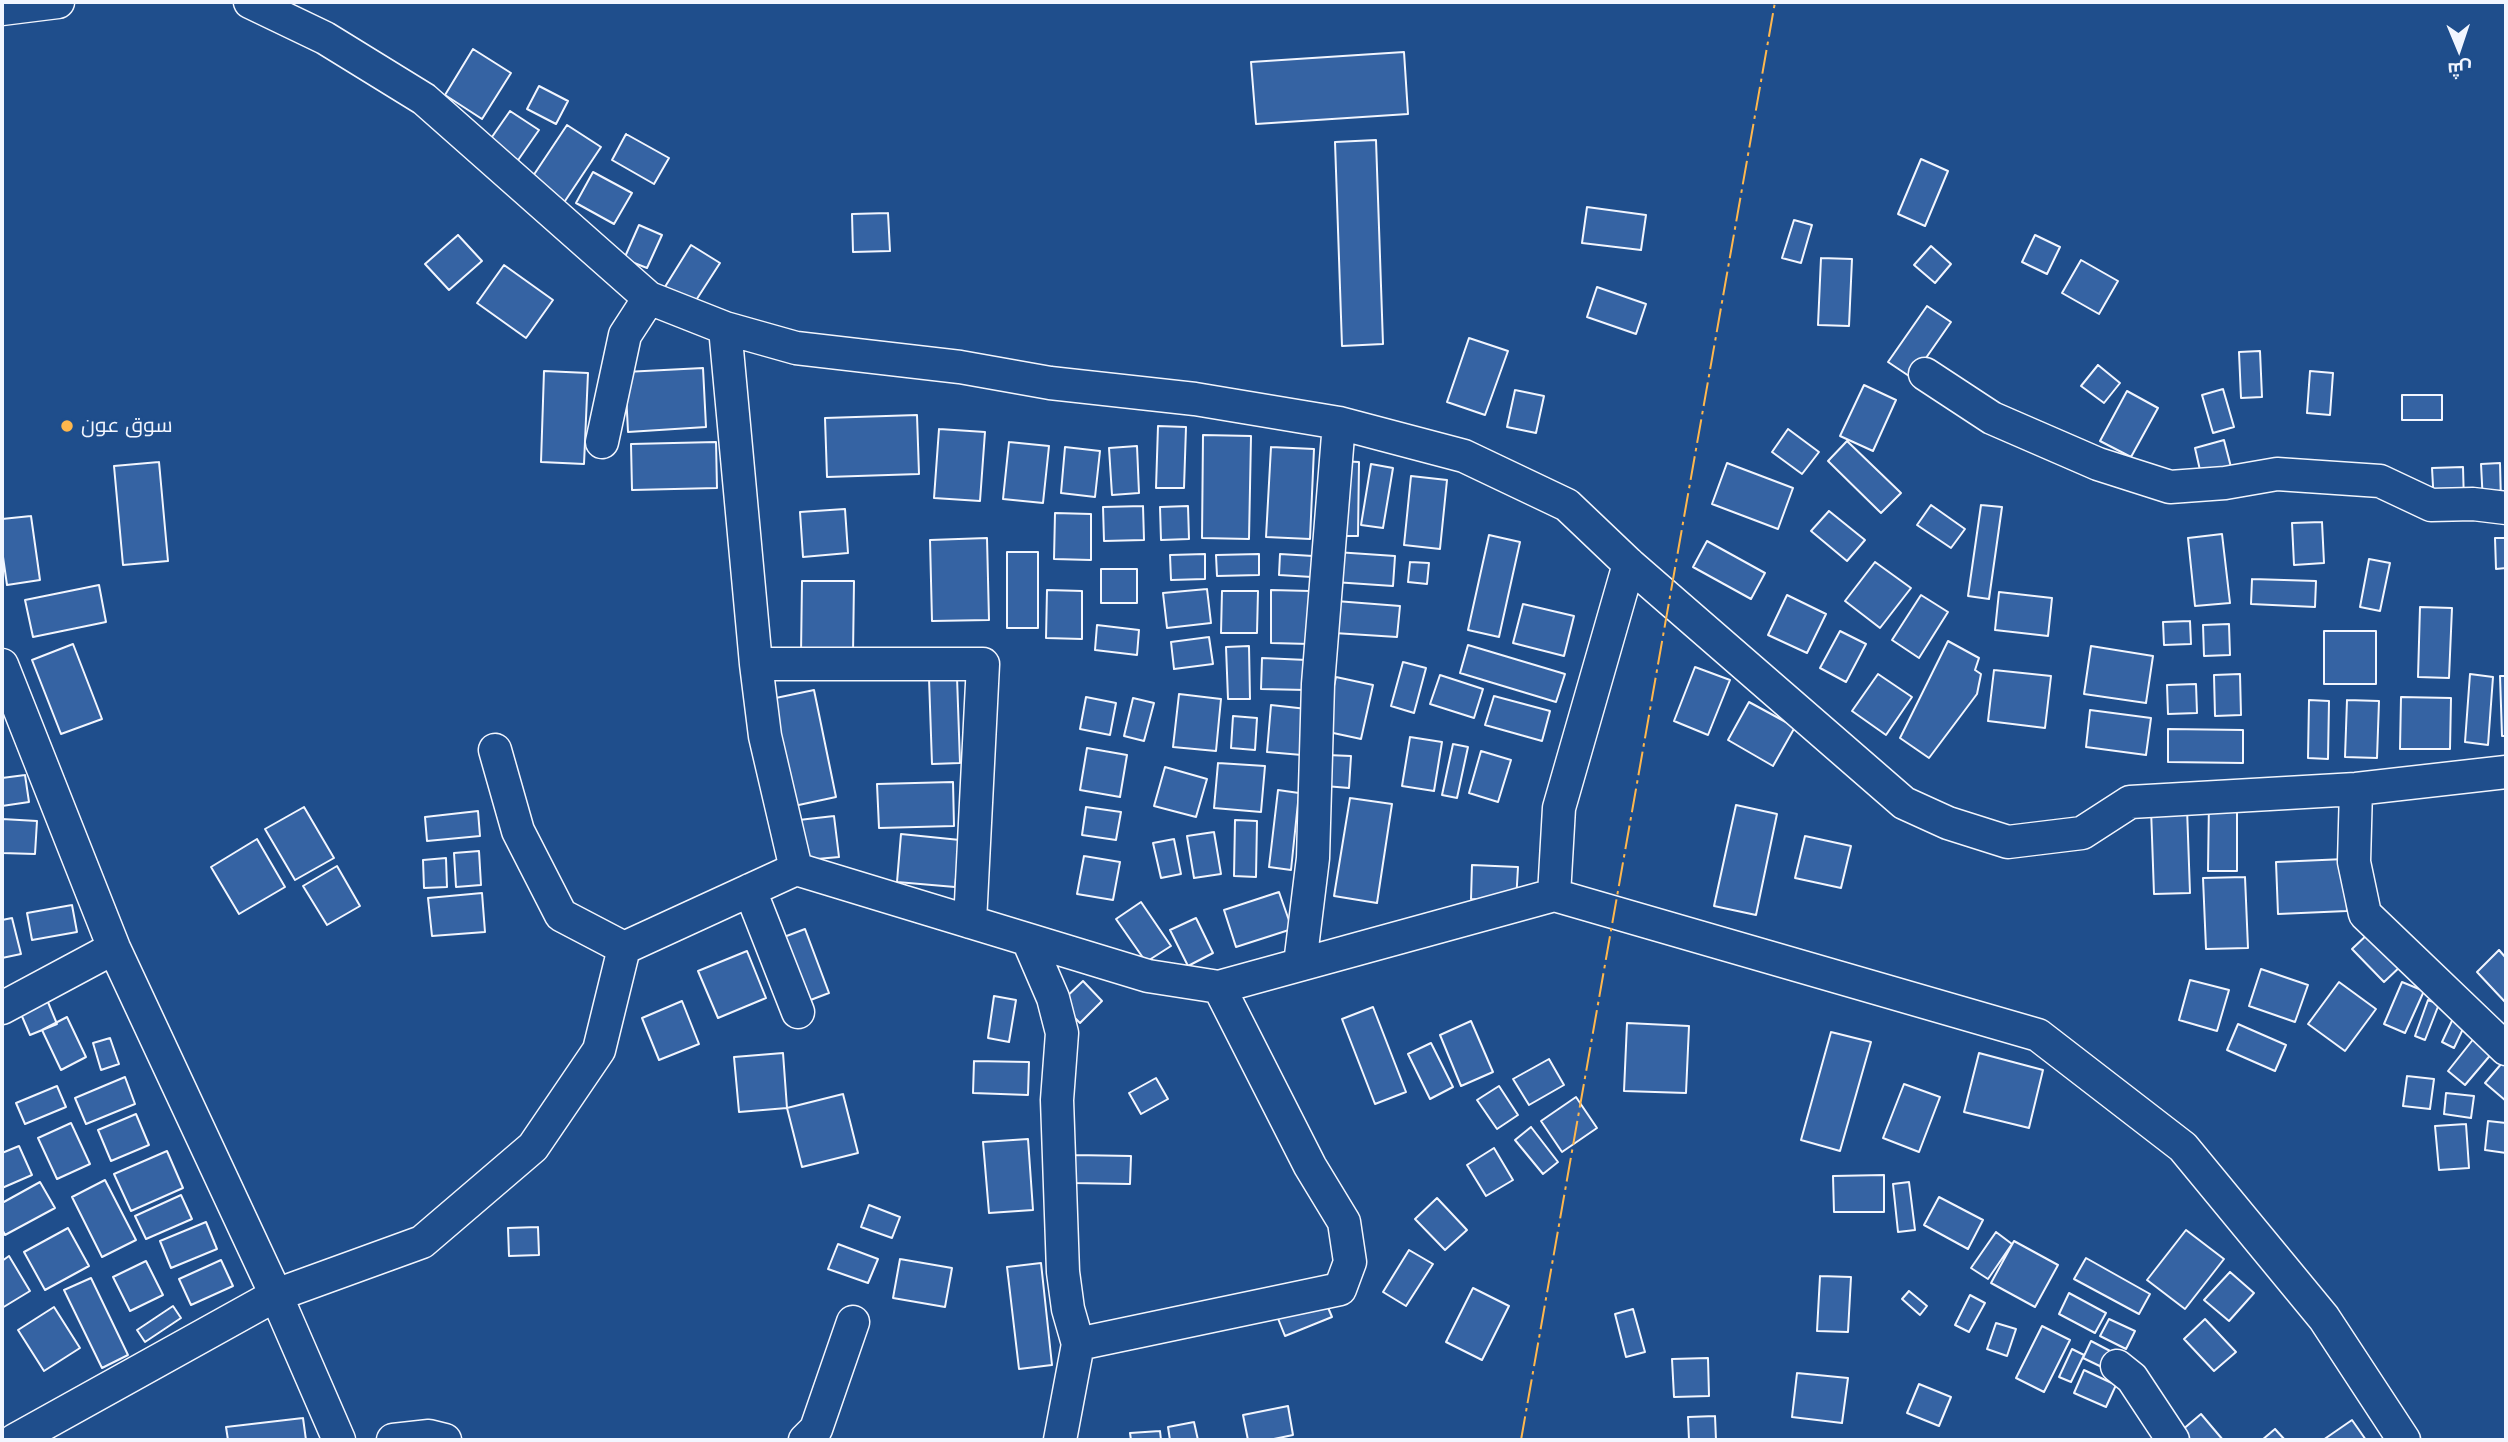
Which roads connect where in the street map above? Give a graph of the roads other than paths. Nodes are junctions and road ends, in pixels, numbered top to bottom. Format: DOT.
graph roads {
  1 [pos="58,2"];
  2 [pos="250,2"];
  3 [pos="2,9"];
  4 [pos="649,298"];
  5 [pos="724,328"];
  6 [pos="1925,373"];
  7 [pos="1339,423"];
  8 [pos="602,442"];
  9 [pos="2506,508"];
  10 [pos="1629,564"];
  11 [pos="756,664"];
  12 [pos="2,665"];
  13 [pos="495,750"];
  14 [pos="2506,772"];
  15 [pos="2356,789"];
  16 [pos="796,869"];
  17 [pos="750,890"];
  18 [pos="1554,895"];
  19 [pos="970,922"];
  20 [pos="1028,940"];
  21 [pos="114,948"];
  22 [pos="624,948"];
  23 [pos="1300,964"];
  24 [pos="1219,986"];
  25 [pos="2,1007"];
  26 [pos="798,1012"];
  27 [pos="2506,1049"];
  28 [pos="276,1295"];
  29 [pos="853,1322"];
  30 [pos="1078,1344"];
  31 [pos="2117,1366"];
  32 [pos="15,1440"];
  33 [pos="339,1440"];
  34 [pos="393,1440"];
  35 [pos="445,1440"];
  36 [pos="805,1440"];
  37 [pos="1060,1440"];
  38 [pos="2173,1440"];
  39 [pos="2404,1440"];
  1 -- 3 [label="street"];
  2 -- 4 [label="street"];
  4 -- 5 [label="street"];
  4 -- 8 [label="street"];
  5 -- 7 [label="street"];
  5 -- 11 [label="street"];
  6 -- 9 [label="street"];
  7 -- 10 [label="street"];
  7 -- 23 [label="street"];
  10 -- 15 [label="street"];
  10 -- 18 [label="street"];
  11 -- 16 [label="street"];
  11 -- 19 [label="street"];
  12 -- 21 [label="street"];
  13 -- 22 [label="street"];
  14 -- 15 [label="street"];
  15 -- 27 [label="street"];
  16 -- 17 [label="street"];
  16 -- 19 [label="street"];
  17 -- 22 [label="street"];
  17 -- 26 [label="street"];
  18 -- 23 [label="street"];
  18 -- 39 [label="street"];
  19 -- 20 [label="street"];
  20 -- 24 [label="street"];
  20 -- 30 [label="street"];
  21 -- 25 [label="street"];
  21 -- 28 [label="street"];
  22 -- 28 [label="street"];
  23 -- 24 [label="street"];
  24 -- 30 [label="street"];
  28 -- 32 [label="street"];
  28 -- 33 [label="street"];
  29 -- 36 [label="street"];
  30 -- 37 [label="street"];
  31 -- 38 [label="street"];
  34 -- 35 [label="street"];
}
